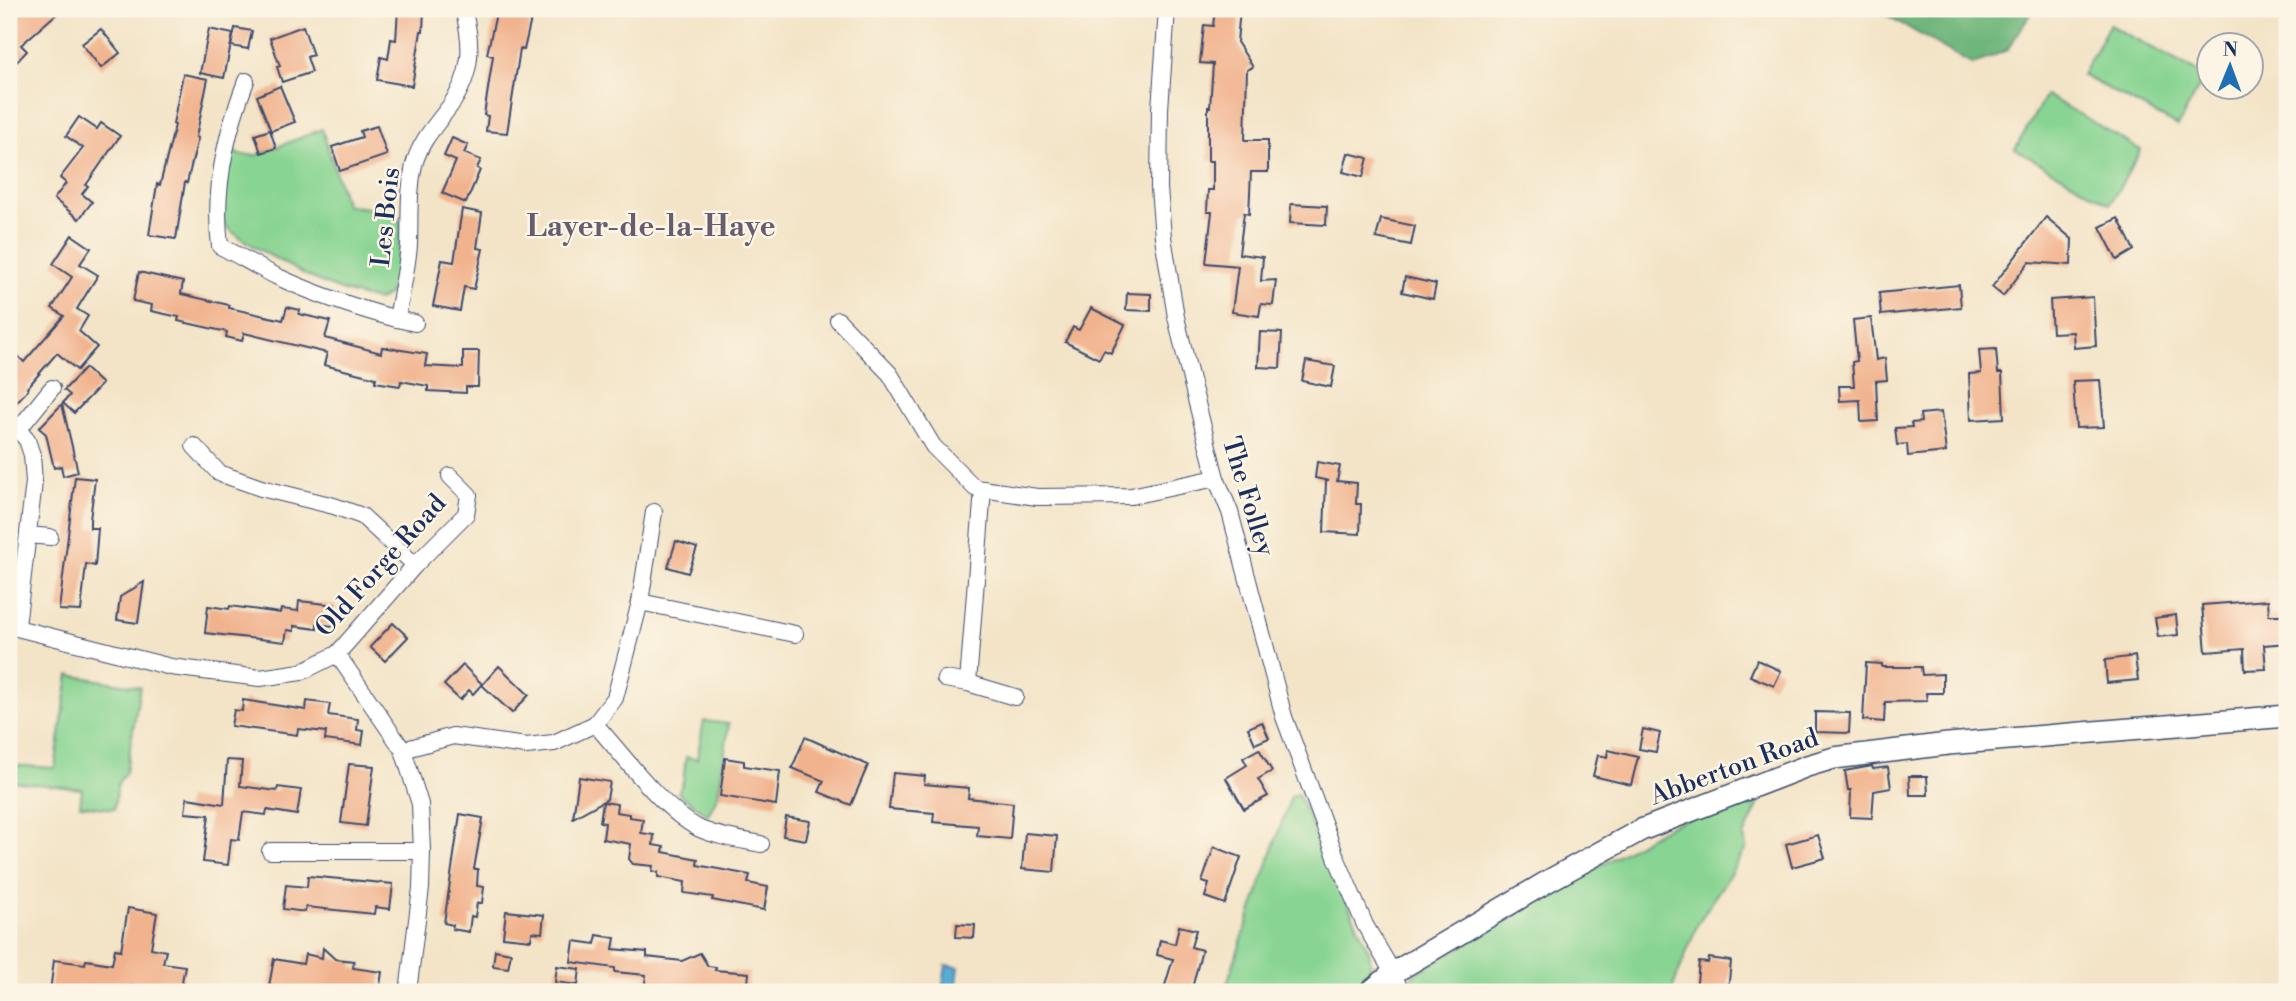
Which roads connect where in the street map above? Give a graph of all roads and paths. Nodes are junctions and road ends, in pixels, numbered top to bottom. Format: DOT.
graph roads {
  1 [pos="463,9"];
  2 [pos="1167,9"];
  3 [pos="246,81"];
  4 [pos="397,319"];
  5 [pos="838,320"];
  6 [pos="415,323"];
  7 [pos="52,388"];
  8 [pos="13,428"];
  9 [pos="194,446"];
  10 [pos="450,476"];
  11 [pos="1216,478"];
  12 [pos="983,489"];
  13 [pos="654,512"];
  14 [pos="28,535"];
  15 [pos="50,537"];
  16 [pos="415,565"];
  17 [pos="640,602"];
  18 [pos="13,626"];
  19 [pos="795,634"];
  20 [pos="338,654"];
  21 [pos="945,679"];
  22 [pos="968,683"];
  23 [pos="1015,697"];
  24 [pos="2287,716"];
  25 [pos="595,724"];
  26 [pos="403,750"];
  27 [pos="761,844"];
  28 [pos="270,851"];
  29 [pos="422,851"];
  30 [pos="1397,983"];
  31 [pos="408,992"];
  32 [pos="1370,992"];
  1 -- 4 [label="street, Les Bois"];
  2 -- 11 [label="street, The Folley"];
  3 -- 4 [label="street"];
  4 -- 6 [label="street"];
  5 -- 12 [label="street"];
  7 -- 8 [label="street"];
  8 -- 14 [label="street"];
  9 -- 16 [label="street"];
  10 -- 16 [label="street, Old Forge Road"];
  11 -- 12 [label="street"];
  11 -- 30 [label="street, The Folley"];
  12 -- 22 [label="street"];
  13 -- 17 [label="street"];
  14 -- 15 [label="street"];
  14 -- 18 [label="street"];
  16 -- 20 [label="street, Old Forge Road"];
  17 -- 19 [label="street"];
  17 -- 25 [label="street"];
  18 -- 20 [label="street, Old Forge Road"];
  20 -- 26 [label="street"];
  21 -- 22 [label="street"];
  22 -- 23 [label="street"];
  24 -- 30 [label="street, Abberton Road"];
  25 -- 26 [label="street"];
  25 -- 27 [label="street"];
  26 -- 29 [label="street"];
  28 -- 29 [label="street"];
  29 -- 31 [label="street"];
  30 -- 32 [label="street, Abberton Road"];
}
